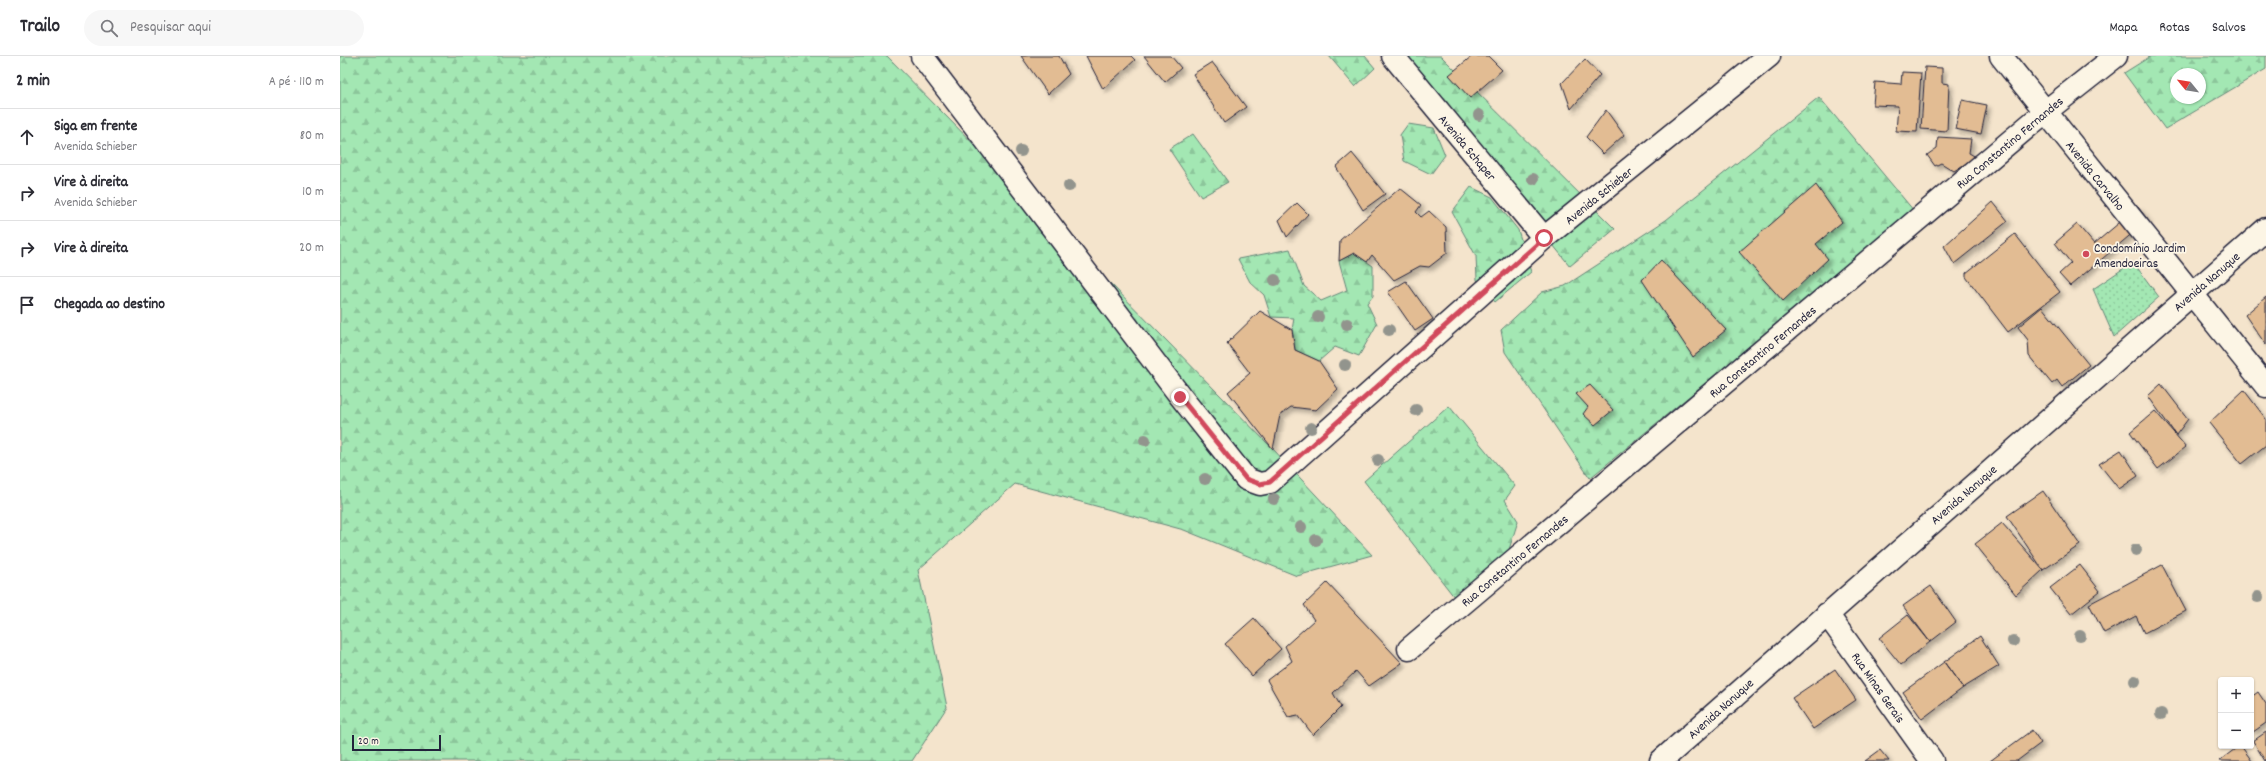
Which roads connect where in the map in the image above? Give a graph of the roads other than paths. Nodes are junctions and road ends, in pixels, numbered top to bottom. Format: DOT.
graph roads {
  1 [pos="922,56"];
  2 [pos="1393,56"];
  3 [pos="1769,56"];
  4 [pos="2001,56"];
  5 [pos="2116,56"];
  6 [pos="2045,112"];
  7 [pos="2266,229"];
  8 [pos="1544,238"];
  9 [pos="2193,293"];
  10 [pos="2266,386"];
  11 [pos="1827,614"];
  12 [pos="1409,649"];
  13 [pos="1661,761"];
  14 [pos="1932,761"];
  1 -- 8 [label="street, Avenida Schieber"];
  2 -- 8 [label="street, Avenida Schaper"];
  3 -- 8 [label="street, Avenida Schieber"];
  4 -- 6 [label="street, Avenida Carvalho"];
  5 -- 6 [label="street, Rua Constantino Fernandes"];
  6 -- 9 [label="street, Avenida Carvalho"];
  6 -- 12 [label="street, Rua Constantino Fernandes"];
  7 -- 9 [label="street, Avenida Nanuque"];
  9 -- 10 [label="street, Avenida Carvalho"];
  9 -- 11 [label="street, Avenida Nanuque"];
  11 -- 13 [label="street, Avenida Nanuque"];
  11 -- 14 [label="street, Rua Minas Gerais"];
}
